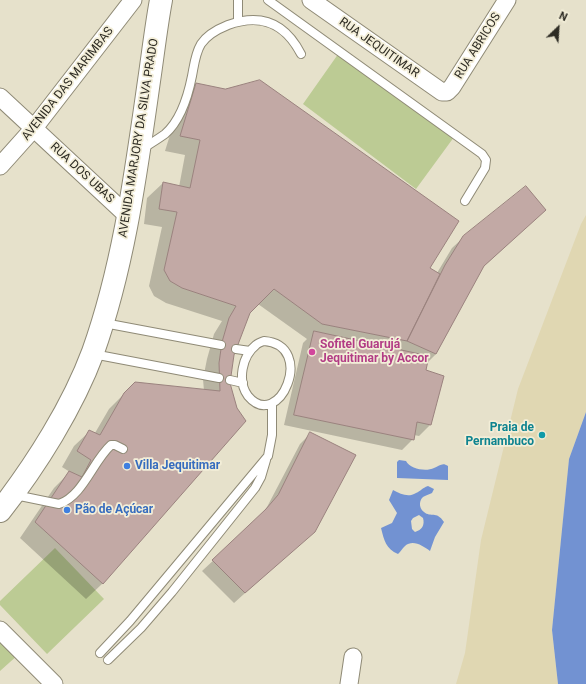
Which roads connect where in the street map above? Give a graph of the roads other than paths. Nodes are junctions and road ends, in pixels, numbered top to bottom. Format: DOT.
graph roads {
  1 [pos="161,0"];
  2 [pos="238,0"];
  3 [pos="268,0"];
  4 [pos="311,0"];
  5 [pos="507,0"];
  6 [pos="131,1"];
  7 [pos="238,22"];
  8 [pos="301,54"];
  9 [pos="447,92"];
  10 [pos="0,97"];
  11 [pos="34,128"];
  12 [pos="138,151"];
  13 [pos="0,166"];
  14 [pos="465,201"];
  15 [pos="129,218"];
  16 [pos="102,322"];
  17 [pos="221,346"];
  18 [pos="236,349"];
  19 [pos="250,351"];
  20 [pos="92,354"];
  21 [pos="219,378"];
  22 [pos="230,380"];
  23 [pos="243,383"];
  24 [pos="272,404"];
  25 [pos="123,449"];
  26 [pos="268,456"];
  27 [pos="6,502"];
  28 [pos="0,630"];
  29 [pos="100,653"];
  30 [pos="353,657"];
  31 [pos="108,660"];
  32 [pos="54,684"];
  33 [pos="348,684"];
  1 -- 12 [label="main road, AVENIDA MARJORY DA SILVA PRADO"];
  2 -- 7 [label="lane"];
  3 -- 14 [label="lane"];
  4 -- 9 [label="street, RUA JEQUITIMAR"];
  5 -- 9 [label="street, RUA ABRICOS"];
  6 -- 11 [label="street, AVENIDA DAS MARIMBAS"];
  7 -- 8 [label="lane"];
  7 -- 12 [label="lane"];
  10 -- 11 [label="street, RUA DOS UBAS"];
  11 -- 13 [label="street, AVENIDA DAS MARIMBAS"];
  11 -- 15 [label="street, RUA DOS UBAS"];
  12 -- 15 [label="main road, AVENIDA MARJORY DA SILVA PRADO"];
  15 -- 16 [label="main road, AVENIDA MARJORY DA SILVA PRADO"];
  16 -- 17 [label="lane"];
  16 -- 20 [label="main road, AVENIDA MARJORY DA SILVA PRADO"];
  18 -- 19 [label="lane"];
  19 -- 23 [label="lane"];
  19 -- 24 [label="lane"];
  20 -- 21 [label="lane"];
  20 -- 27 [label="main road, AVENIDA MARJORY DA SILVA PRADO"];
  22 -- 23 [label="lane"];
  23 -- 24 [label="lane"];
  24 -- 26 [label="lane"];
  25 -- 27 [label="lane"];
  26 -- 29 [label="lane"];
  26 -- 31 [label="lane"];
  28 -- 32 [label="street"];
  30 -- 33 [label="street"];
}
